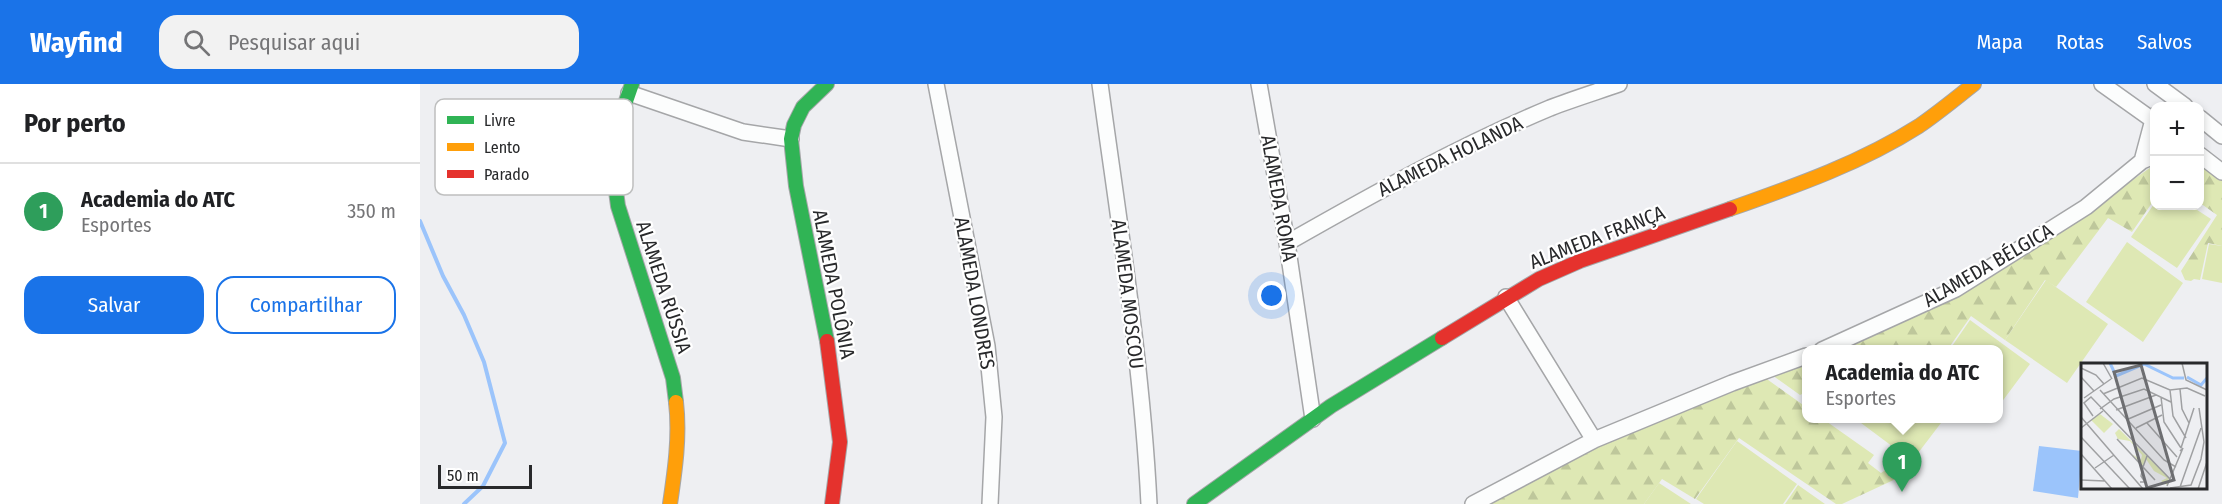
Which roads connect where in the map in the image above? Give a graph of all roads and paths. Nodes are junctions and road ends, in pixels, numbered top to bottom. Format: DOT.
graph roads {
  1 [pos="827,84"];
  2 [pos="936,84"];
  3 [pos="1100,84"];
  4 [pos="1259,84"];
  5 [pos="1619,84"];
  6 [pos="1974,84"];
  7 [pos="2103,84"];
  8 [pos="2155,84"];
  9 [pos="631,89"];
  10 [pos="2157,102"];
  11 [pos="2150,107"];
  12 [pos="2204,122"];
  13 [pos="2222,136"];
  14 [pos="791,139"];
  15 [pos="2200,156"];
  16 [pos="2148,158"];
  17 [pos="2222,172"];
  18 [pos="617,195"];
  19 [pos="1287,243"];
  20 [pos="1506,297"];
  21 [pos="1833,345"];
  22 [pos="1802,357"];
  23 [pos="1313,419"];
  24 [pos="1594,440"];
  25 [pos="670,504"];
  26 [pos="832,504"];
  27 [pos="990,504"];
  28 [pos="1149,504"];
  29 [pos="1194,504"];
  30 [pos="1473,504"];
  1 -- 14 [label="street, ALAMEDA POLÔNIA"];
  2 -- 27 [label="street, ALAMEDA LONDRES"];
  3 -- 28 [label="street, ALAMEDA MOSCOU"];
  4 -- 19 [label="street, ALAMEDA ROMA"];
  5 -- 19 [label="street, ALAMEDA HOLANDA"];
  6 -- 20 [label="street, ALAMEDA FRANÇA"];
  7 -- 11 [label="street"];
  8 -- 10 [label="street"];
  9 -- 14 [label="street"];
  12 -- 13 [label="street"];
  14 -- 26 [label="street, ALAMEDA POLÔNIA"];
  15 -- 17 [label="street"];
  16 -- 21 [label="street, ALAMEDA BÉLGICA"];
  18 -- 25 [label="street, ALAMEDA RÚSSIA"];
  19 -- 23 [label="street, ALAMEDA ROMA"];
  20 -- 23 [label="street, ALAMEDA FRANÇA"];
  20 -- 24 [label="street"];
  22 -- 24 [label="street"];
  23 -- 29 [label="street, ALAMEDA FRANÇA"];
  24 -- 30 [label="street"];
}
